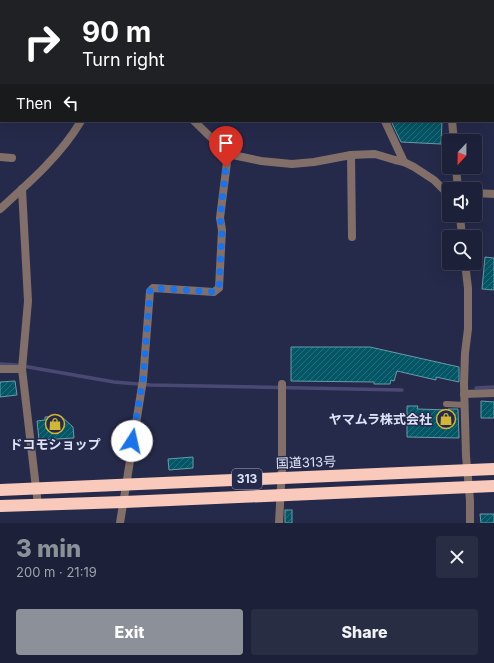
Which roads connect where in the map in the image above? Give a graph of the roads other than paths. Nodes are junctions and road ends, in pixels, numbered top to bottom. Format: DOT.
graph roads {
  1 [pos="80,122"];
  2 [pos="195,122"];
  3 [pos="385,122"];
  4 [pos="452,122"];
  5 [pos="453,134"];
  6 [pos="228,154"];
  7 [pos="351,155"];
  8 [pos="0,157"];
  9 [pos="12,158"];
  10 [pos="404,162"];
  11 [pos="442,188"];
  12 [pos="22,189"];
  13 [pos="482,193"];
  14 [pos="494,194"];
  15 [pos="0,209"];
  16 [pos="352,238"];
  17 [pos="466,270"];
  18 [pos="23,367"];
  19 [pos="0,369"];
  20 [pos="282,387"];
  21 [pos="494,393"];
  22 [pos="464,394"];
  23 [pos="446,404"];
  24 [pos="465,405"];
  25 [pos="467,469"];
  26 [pos="494,469"];
  27 [pos="282,477"];
  28 [pos="126,485"];
  29 [pos="468,486"];
  30 [pos="494,486"];
  31 [pos="37,489"];
  32 [pos="0,490"];
  33 [pos="280,496"];
  34 [pos="124,502"];
  35 [pos="38,505"];
  36 [pos="0,506"];
  37 [pos="120,523"];
  38 [pos="279,523"];
  39 [pos="470,523"];
  1 -- 12 [label="street"];
  2 -- 6 [label="street"];
  3 -- 10 [label="street"];
  4 -- 5 [label="street"];
  6 -- 7 [label="street"];
  6 -- 28 [label="street"];
  7 -- 10 [label="street"];
  7 -- 16 [label="street"];
  8 -- 9 [label="street"];
  10 -- 11 [label="street"];
  12 -- 15 [label="street"];
  12 -- 18 [label="street"];
  13 -- 14 [label="street"];
  17 -- 22 [label="street"];
  18 -- 19 [label="street"];
  18 -- 31 [label="street"];
  20 -- 27 [label="street"];
  21 -- 22 [label="street"];
  22 -- 24 [label="street"];
  23 -- 24 [label="lane"];
  24 -- 25 [label="street"];
  25 -- 26 [label="highway, 国道313号 / 313"];
  25 -- 27 [label="highway, 国道313号 / 313"];
  25 -- 29 [label="street"];
  27 -- 28 [label="highway, 国道313号 / 313"];
  27 -- 33 [label="street"];
  28 -- 31 [label="highway, 国道313号 / 313"];
  28 -- 34 [label="street"];
  29 -- 30 [label="highway, 313"];
  29 -- 33 [label="highway, 313"];
  29 -- 39 [label="street"];
  31 -- 32 [label="highway, 国道313号 / 313"];
  31 -- 35 [label="street"];
  33 -- 34 [label="highway, 313"];
  33 -- 38 [label="street"];
  34 -- 35 [label="highway, 313"];
  34 -- 37 [label="street"];
  35 -- 36 [label="highway, 313"];
}
